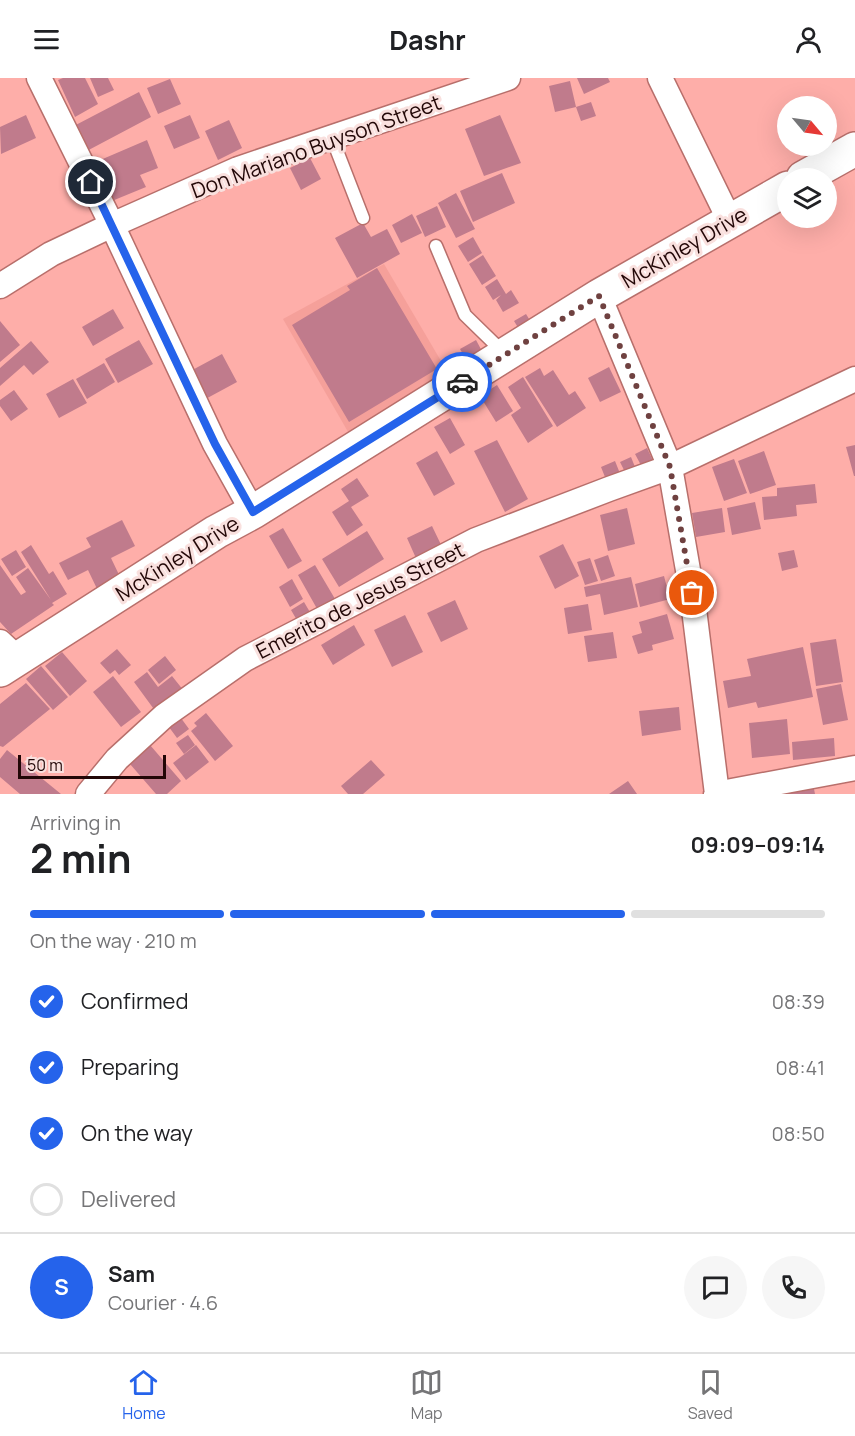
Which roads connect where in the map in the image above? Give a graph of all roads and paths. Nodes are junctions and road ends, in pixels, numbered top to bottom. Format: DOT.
graph roads {
  1 [pos="39,78"];
  2 [pos="508,78"];
  3 [pos="660,78"];
  4 [pos="332,138"];
  5 [pos="855,149"];
  6 [pos="821,168"];
  7 [pos="777,194"];
  8 [pos="363,218"];
  9 [pos="730,221"];
  10 [pos="112,225"];
  11 [pos="436,246"];
  12 [pos="0,286"];
  13 [pos="599,296"];
  14 [pos="506,355"];
  15 [pos="855,379"];
  16 [pos="670,467"];
  17 [pos="253,512"];
  18 [pos="6,657"];
  19 [pos="855,768"];
  20 [pos="88,794"];
  21 [pos="716,794"];
  1 -- 10 [label="street"];
  2 -- 4 [label="street, Don Mariano Buyson Street"];
  3 -- 9 [label="street"];
  4 -- 8 [label="lane"];
  4 -- 10 [label="street, Don Mariano Buyson Street"];
  5 -- 6 [label="main road"];
  7 -- 9 [label="main road, McKinley Drive"];
  9 -- 13 [label="main road, McKinley Drive"];
  10 -- 12 [label="street, Don Mariano Buyson Street"];
  10 -- 17 [label="street"];
  11 -- 14 [label="lane"];
  13 -- 14 [label="main road, McKinley Drive"];
  13 -- 16 [label="street"];
  14 -- 17 [label="main road, McKinley Drive"];
  15 -- 16 [label="street, Emerito de Jesus Street"];
  16 -- 20 [label="street, Emerito de Jesus Street"];
  16 -- 21 [label="street"];
  17 -- 18 [label="main road, McKinley Drive"];
  19 -- 21 [label="street"];
}
